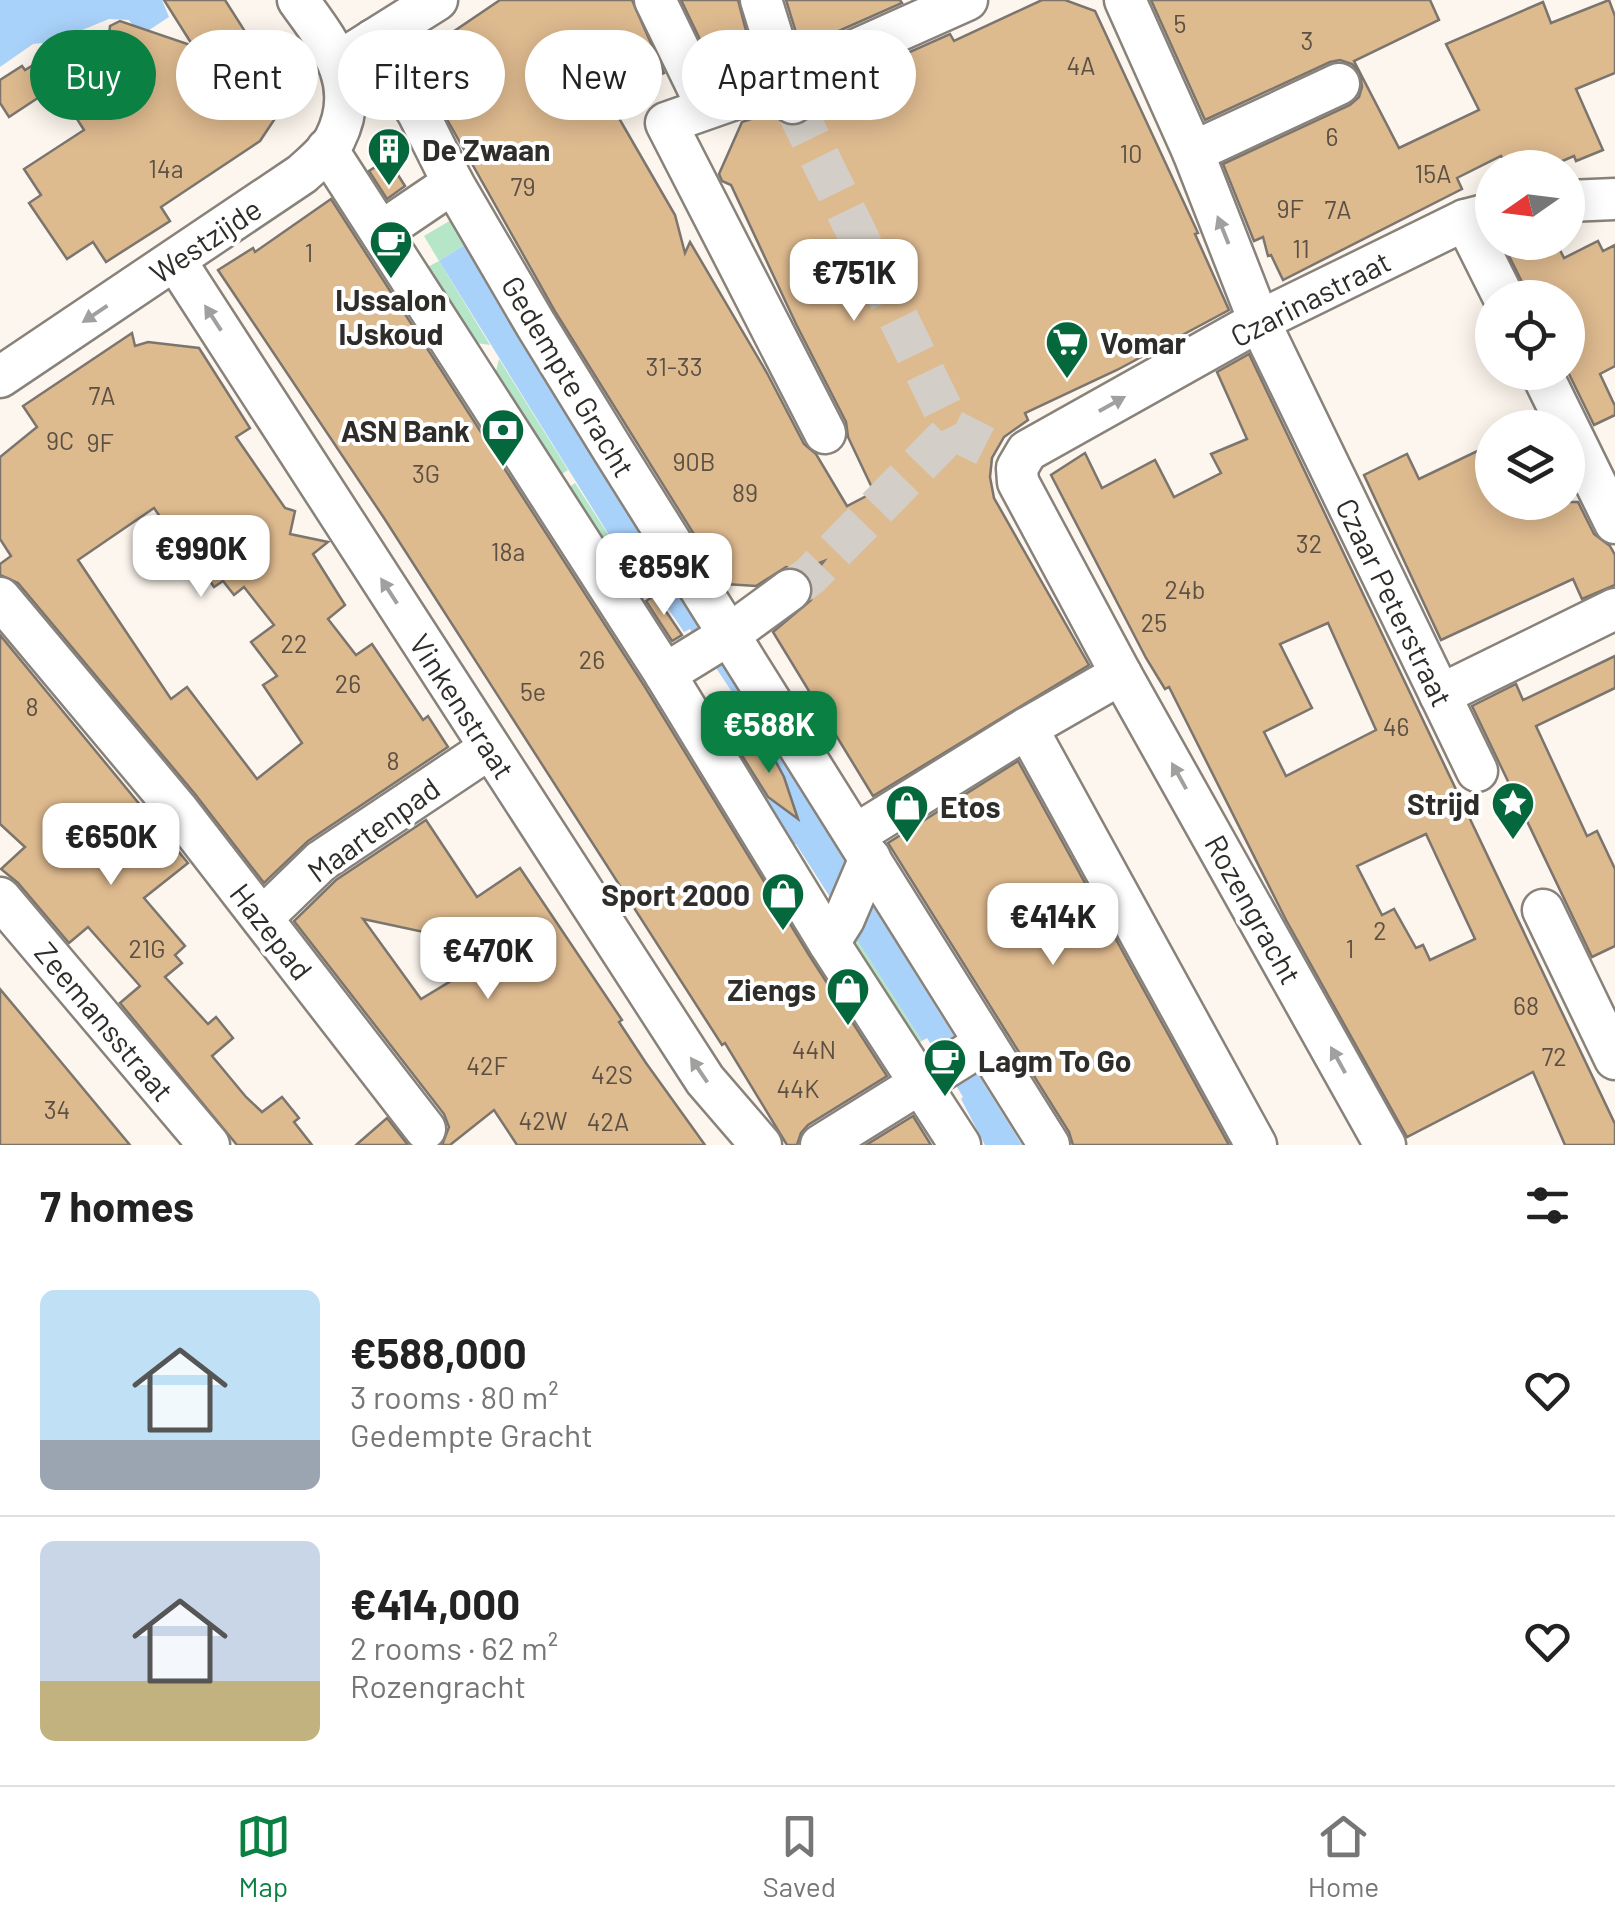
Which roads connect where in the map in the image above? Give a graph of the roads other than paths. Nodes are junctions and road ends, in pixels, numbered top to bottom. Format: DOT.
graph roads {
  1 [pos="298,0"];
  2 [pos="437,0"];
  3 [pos="655,0"];
  4 [pos="761,0"];
  5 [pos="967,0"];
  6 [pos="1125,0"];
  7 [pos="389,30"];
  8 [pos="770,30"];
  9 [pos="909,30"];
  10 [pos="338,35"];
  11 [pos="682,56"];
  12 [pos="1339,84"];
  13 [pos="682,117"];
  14 [pos="342,120"];
  15 [pos="418,120"];
  16 [pos="327,149"];
  17 [pos="1192,152"];
  18 [pos="1615,199"];
  19 [pos="1585,200"];
  20 [pos="422,205"];
  21 [pos="1475,218"];
  22 [pos="176,260"];
  23 [pos="1259,321"];
  24 [pos="0,377"];
  25 [pos="1551,390"];
  26 [pos="825,433"];
  27 [pos="1013,457"];
  28 [pos="1615,523"];
  29 [pos="790,590"];
  30 [pos="0,598"];
  31 [pos="1615,609"];
  32 [pos="700,652"];
  33 [pos="1121,674"];
  34 [pos="1440,696"];
  35 [pos="1027,728"];
  36 [pos="490,748"];
  37 [pos="1476,771"];
  38 [pos="851,887"];
  39 [pos="0,898"];
  40 [pos="1543,910"];
  41 [pos="262,918"];
  42 [pos="1601,995"];
  43 [pos="1615,1059"];
  44 [pos="954,1063"];
  45 [pos="416,1133"];
  46 [pos="209,1145"];
  47 [pos="760,1145"];
  48 [pos="821,1145"];
  49 [pos="960,1145"];
  50 [pos="1048,1145"];
  51 [pos="1256,1145"];
  52 [pos="1386,1145"];
  1 -- 10 [label="street, Gedempte Gracht"];
  2 -- 7 [label="street"];
  3 -- 11 [label="street"];
  4 -- 8 [label="street"];
  5 -- 9 [label="street"];
  6 -- 17 [label="street"];
  12 -- 17 [label="street"];
  13 -- 26 [label="street"];
  14 -- 16 [label="street, Westzijde"];
  15 -- 20 [label="street, Gedempte Gracht"];
  16 -- 20 [label="street, Gedempte Gracht"];
  16 -- 22 [label="street, Westzijde"];
  23 -- 17 [label="street, one-way"];
  18 -- 19 [label="street"];
  20 -- 32 [label="street, Gedempte Gracht"];
  20 -- 32 [label="street, Gedempte Gracht"];
  21 -- 23 [label="street, Czarinastraat"];
  22 -- 24 [label="street, Westzijde, one-way"];
  36 -- 22 [label="street, Vinkenstraat, one-way"];
  27 -- 23 [label="street, Czarinastraat, one-way"];
  23 -- 34 [label="street, Czaar Peterstraat"];
  25 -- 28 [label="street"];
  27 -- 33 [label="street, Rozengracht"];
  29 -- 32 [label="street"];
  30 -- 41 [label="street, Hazepad"];
  31 -- 34 [label="street"];
  32 -- 38 [label="street, Gedempte Gracht"];
  32 -- 38 [label="street, Gedempte Gracht"];
  33 -- 35 [label="street"];
  52 -- 33 [label="street, Rozengracht, one-way"];
  34 -- 37 [label="street, Czaar Peterstraat"];
  35 -- 38 [label="street"];
  35 -- 51 [label="street"];
  36 -- 41 [label="street, Maartenpad"];
  47 -- 36 [label="street, Vinkenstraat, one-way"];
  38 -- 44 [label="street, Gedempte Gracht"];
  38 -- 44 [label="street, Gedempte Gracht"];
  39 -- 46 [label="street, Zeemansstraat"];
  40 -- 42 [label="street"];
  41 -- 45 [label="street, Hazepad"];
  42 -- 43 [label="street"];
  44 -- 48 [label="street"];
  44 -- 49 [label="street, Gedempte Gracht"];
  44 -- 50 [label="street, Gedempte Gracht"];
}
